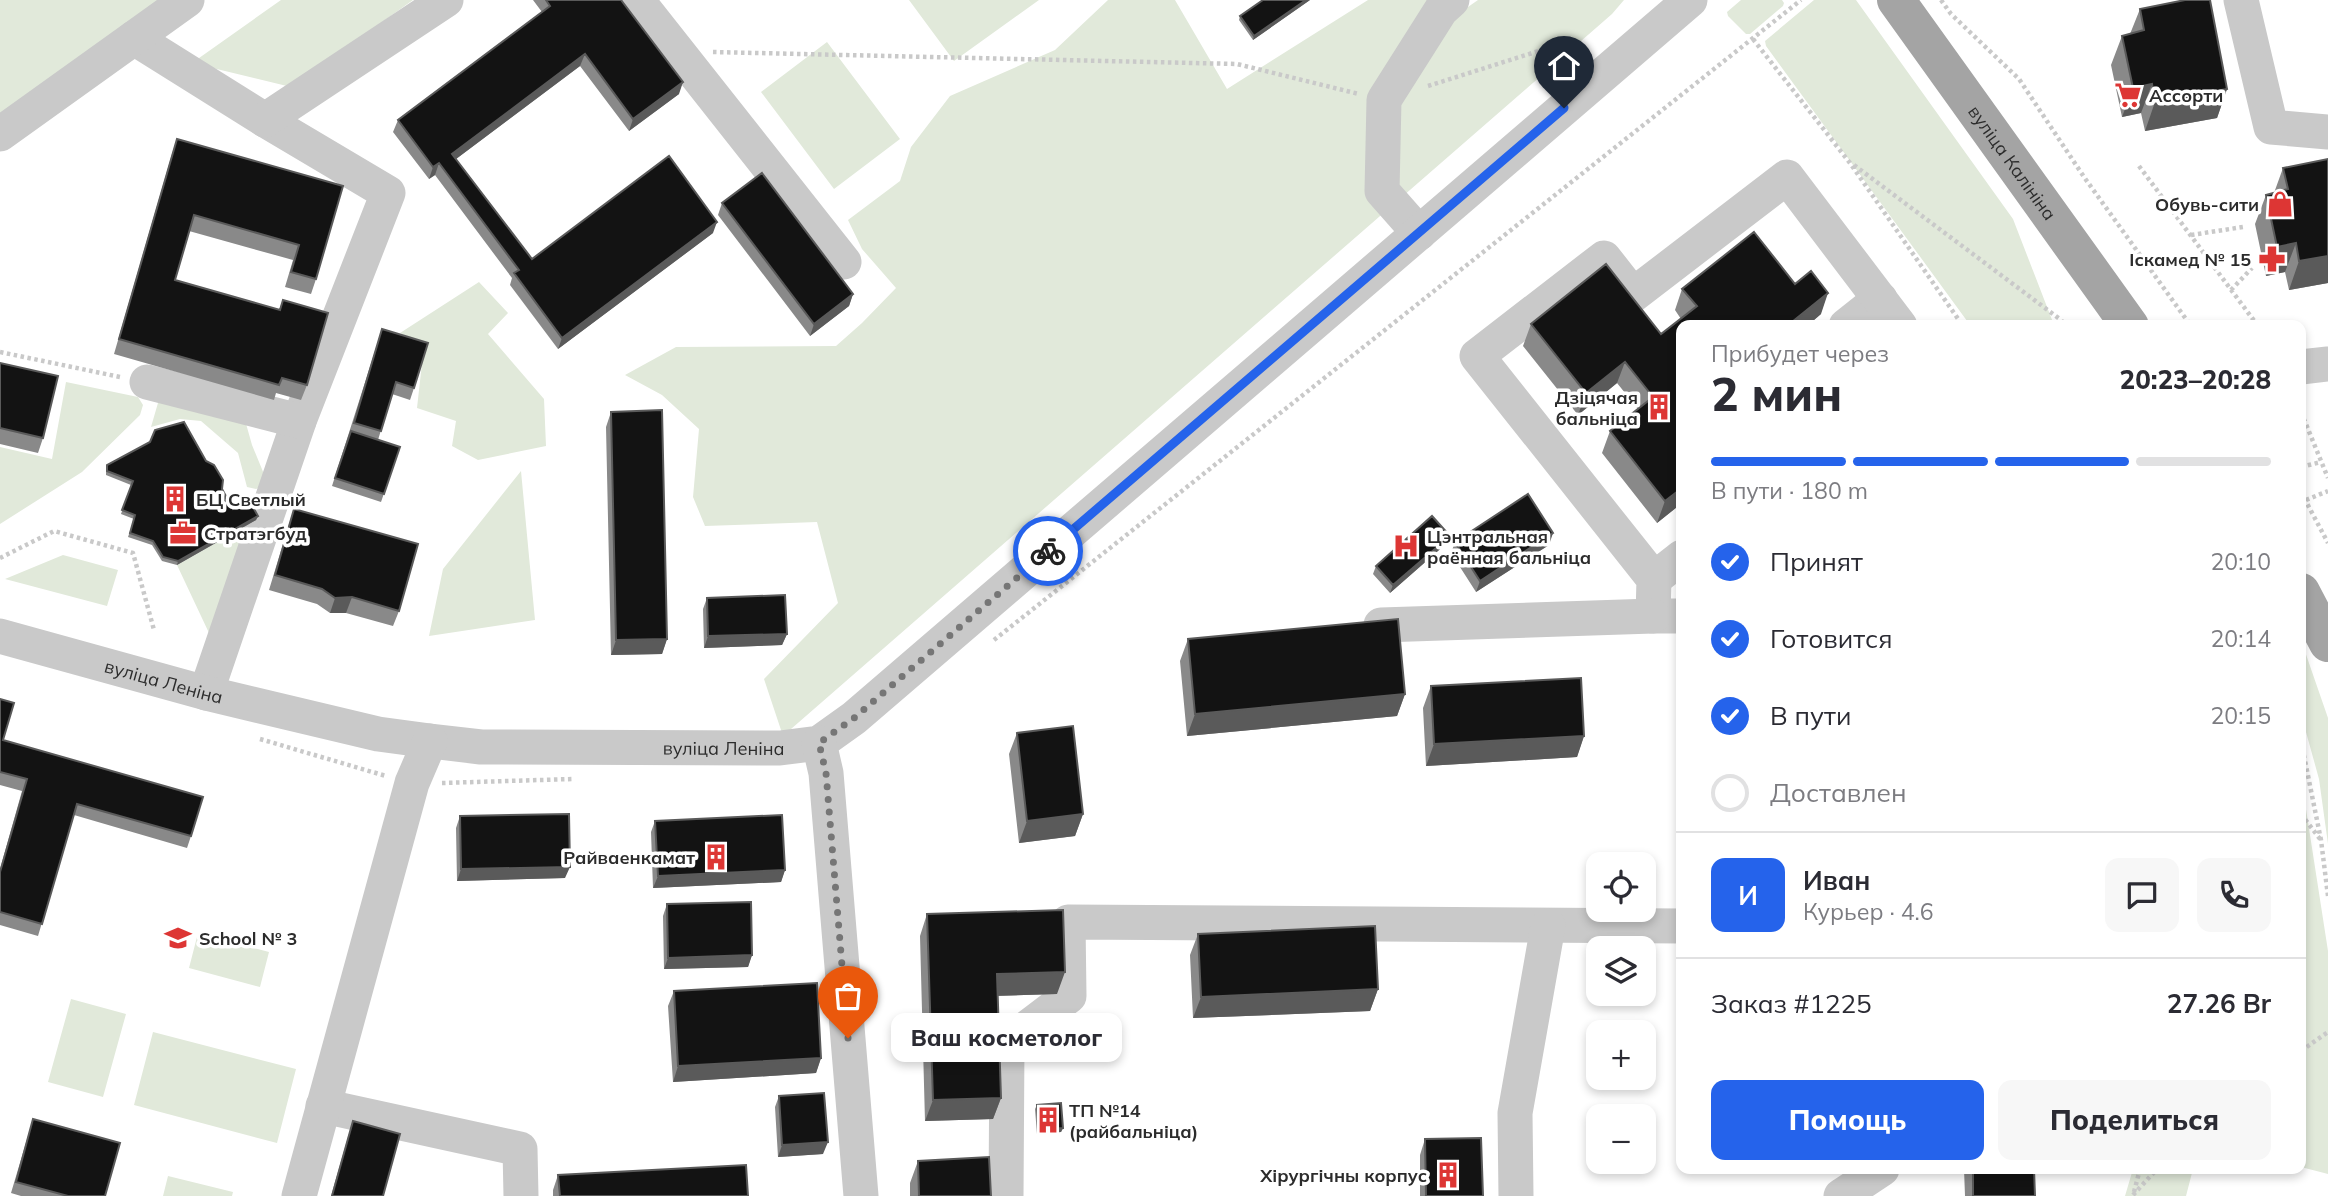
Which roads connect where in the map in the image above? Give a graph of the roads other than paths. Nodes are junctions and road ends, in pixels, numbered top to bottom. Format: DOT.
graph roads {
  1 [pos="187,0"];
  2 [pos="446,0"];
  3 [pos="637,0"];
  4 [pos="1452,0"];
  5 [pos="1690,0"];
  6 [pos="1896,0"];
  7 [pos="2241,0"];
  8 [pos="134,38"];
  9 [pos="265,120"];
  10 [pos="2328,132"];
  11 [pos="0,134"];
  12 [pos="1419,233"];
  13 [pos="844,262"];
  14 [pos="1890,312"];
  15 [pos="1865,320"];
  16 [pos="2126,320"];
  17 [pos="2328,364"];
  18 [pos="2306,366"];
  19 [pos="149,382"];
  20 [pos="299,421"];
  21 [pos="1676,562"];
  22 [pos="1654,579"];
  23 [pos="2306,601"];
  24 [pos="1667,616"];
  25 [pos="1381,625"];
  26 [pos="0,636"];
  27 [pos="2328,643"];
  28 [pos="206,693"];
  29 [pos="430,741"];
  30 [pos="819,743"];
  31 [pos="1548,926"];
  32 [pos="1676,926"];
  33 [pos="323,1106"];
  34 [pos="299,1196"];
  35 [pos="521,1196"];
  36 [pos="861,1196"];
  37 [pos="1006,1196"];
  38 [pos="1516,1196"];
  1 -- 8 [label="street"];
  2 -- 9 [label="street"];
  3 -- 13 [label="street"];
  4 -- 12 [label="street"];
  5 -- 12 [label="street, вуліца Леніна"];
  6 -- 16 [label="main road, вуліца Калініна"];
  7 -- 10 [label="street"];
  8 -- 9 [label="street"];
  8 -- 11 [label="street"];
  9 -- 20 [label="street"];
  12 -- 30 [label="street, вуліца Леніна"];
  14 -- 15 [label="street"];
  14 -- 22 [label="street"];
  17 -- 18 [label="street"];
  19 -- 20 [label="street"];
  20 -- 28 [label="street"];
  21 -- 22 [label="street"];
  22 -- 24 [label="street"];
  23 -- 27 [label="main road"];
  24 -- 25 [label="street"];
  26 -- 28 [label="street, вуліца Леніна"];
  28 -- 29 [label="street, вуліца Леніна"];
  29 -- 30 [label="street, вуліца Леніна"];
  29 -- 33 [label="street"];
  30 -- 36 [label="street"];
  31 -- 32 [label="street"];
  31 -- 37 [label="street"];
  31 -- 38 [label="street"];
  33 -- 34 [label="street"];
  33 -- 35 [label="street"];
}
